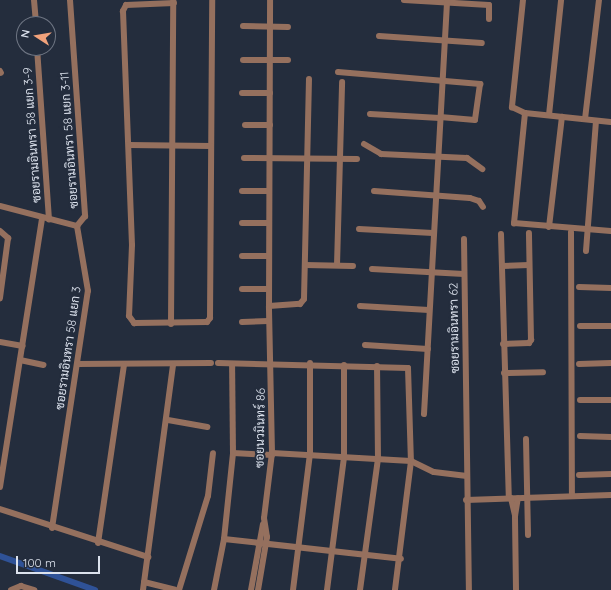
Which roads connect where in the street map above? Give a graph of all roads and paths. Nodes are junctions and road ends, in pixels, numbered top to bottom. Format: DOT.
graph roads {
  1 [pos="34,0"];
  2 [pos="70,0"];
  3 [pos="212,0"];
  4 [pos="270,0"];
  5 [pos="404,0"];
  6 [pos="523,0"];
  7 [pos="561,0"];
  8 [pos="599,0"];
  9 [pos="447,1"];
  10 [pos="134,2"];
  11 [pos="174,2"];
  12 [pos="35,16"];
  13 [pos="489,19"];
  14 [pos="243,26"];
  15 [pos="270,27"];
  16 [pos="288,27"];
  17 [pos="379,36"];
  18 [pos="445,40"];
  19 [pos="482,43"];
  20 [pos="38,56"];
  21 [pos="243,60"];
  22 [pos="269,60"];
  23 [pos="288,60"];
  24 [pos="338,72"];
  25 [pos="309,79"];
  26 [pos="442,79"];
  27 [pos="342,82"];
  28 [pos="242,93"];
  29 [pos="270,93"];
  30 [pos="525,112"];
  31 [pos="370,114"];
  32 [pos="549,115"];
  33 [pos="440,117"];
  34 [pos="562,117"];
  35 [pos="585,119"];
  36 [pos="596,120"];
  37 [pos="611,122"];
  38 [pos="245,125"];
  39 [pos="270,125"];
  40 [pos="364,144"];
  41 [pos="129,145"];
  42 [pos="172,145"];
  43 [pos="211,146"];
  44 [pos="438,156"];
  45 [pos="244,158"];
  46 [pos="270,158"];
  47 [pos="307,158"];
  48 [pos="340,158"];
  49 [pos="357,159"];
  50 [pos="482,169"];
  51 [pos="242,191"];
  52 [pos="374,191"];
  53 [pos="269,192"];
  54 [pos="436,195"];
  55 [pos="0,206"];
  56 [pos="483,207"];
  57 [pos="42,218"];
  58 [pos="49,220"];
  59 [pos="242,223"];
  60 [pos="269,223"];
  61 [pos="77,226"];
  62 [pos="549,227"];
  63 [pos="359,229"];
  64 [pos="586,230"];
  65 [pos="0,231"];
  66 [pos="611,231"];
  67 [pos="571,232"];
  68 [pos="433,233"];
  69 [pos="501,234"];
  70 [pos="529,234"];
  71 [pos="464,239"];
  72 [pos="586,251"];
  73 [pos="242,256"];
  74 [pos="269,256"];
  75 [pos="305,265"];
  76 [pos="336,265"];
  77 [pos="529,265"];
  78 [pos="353,266"];
  79 [pos="502,266"];
  80 [pos="372,269"];
  81 [pos="432,271"];
  82 [pos="464,274"];
  83 [pos="580,288"];
  84 [pos="611,288"];
  85 [pos="242,289"];
  86 [pos="269,289"];
  87 [pos="0,298"];
  88 [pos="269,306"];
  89 [pos="360,306"];
  90 [pos="430,310"];
  91 [pos="268,321"];
  92 [pos="242,322"];
  93 [pos="171,324"];
  94 [pos="580,326"];
  95 [pos="611,326"];
  96 [pos="0,342"];
  97 [pos="503,344"];
  98 [pos="365,345"];
  99 [pos="22,346"];
  100 [pos="428,349"];
  101 [pos="20,360"];
  102 [pos="273,362"];
  103 [pos="211,363"];
  104 [pos="218,363"];
  105 [pos="310,363"];
  106 [pos="611,363"];
  107 [pos="78,364"];
  108 [pos="232,364"];
  109 [pos="579,364"];
  110 [pos="44,365"];
  111 [pos="124,365"];
  112 [pos="173,365"];
  113 [pos="344,365"];
  114 [pos="377,366"];
  115 [pos="543,372"];
  116 [pos="504,373"];
  117 [pos="580,400"];
  118 [pos="611,400"];
  119 [pos="424,414"];
  120 [pos="168,420"];
  121 [pos="207,427"];
  122 [pos="580,436"];
  123 [pos="611,437"];
  124 [pos="526,439"];
  125 [pos="3,452"];
  126 [pos="213,453"];
  127 [pos="233,453"];
  128 [pos="272,454"];
  129 [pos="310,454"];
  130 [pos="344,457"];
  131 [pos="378,459"];
  132 [pos="410,461"];
  133 [pos="579,474"];
  134 [pos="611,474"];
  135 [pos="466,476"];
  136 [pos="0,487"];
  137 [pos="611,495"];
  138 [pos="572,496"];
  139 [pos="527,497"];
  140 [pos="508,498"];
  141 [pos="518,498"];
  142 [pos="466,500"];
  143 [pos="0,509"];
  144 [pos="514,516"];
  145 [pos="52,528"];
  146 [pos="528,535"];
  147 [pos="224,539"];
  148 [pos="98,543"];
  149 [pos="263,544"];
  150 [pos="300,548"];
  151 [pos="334,550"];
  152 [pos="367,555"];
  153 [pos="148,557"];
  154 [pos="401,559"];
  155 [pos="144,582"];
  156 [pos="11,590"];
  157 [pos="34,590"];
  158 [pos="143,590"];
  159 [pos="175,590"];
  160 [pos="179,590"];
  161 [pos="214,590"];
  162 [pos="251,590"];
  163 [pos="258,590"];
  164 [pos="293,590"];
  165 [pos="327,590"];
  166 [pos="360,590"];
  167 [pos="395,590"];
  168 [pos="469,590"];
  169 [pos="516,590"];
  1 -- 12 [label="street"];
  2 -- 61 [label="street, ซอยรามอินทรา 58 แยก 3-11"];
  3 -- 43 [label="street"];
  4 -- 15 [label="street, ซอยนวมินทร์ 86"];
  5 -- 9 [label="street"];
  6 -- 30 [label="street"];
  7 -- 32 [label="street"];
  8 -- 35 [label="street"];
  9 -- 13 [label="street"];
  9 -- 18 [label="street"];
  10 -- 11 [label="street"];
  10 -- 41 [label="street"];
  11 -- 42 [label="street"];
  14 -- 15 [label="street"];
  15 -- 16 [label="street"];
  15 -- 22 [label="street, ซอยนวมินทร์ 86"];
  17 -- 18 [label="street"];
  18 -- 19 [label="street"];
  18 -- 26 [label="street"];
  20 -- 58 [label="street, ซอยรามอินทรา 58 แยก 3-9"];
  21 -- 22 [label="street"];
  22 -- 23 [label="street"];
  22 -- 29 [label="street, ซอยนวมินทร์ 86"];
  24 -- 26 [label="street"];
  25 -- 47 [label="street"];
  26 -- 33 [label="street"];
  26 -- 33 [label="street"];
  27 -- 48 [label="street"];
  28 -- 29 [label="street"];
  29 -- 39 [label="street, ซอยนวมินทร์ 86"];
  30 -- 32 [label="street"];
  30 -- 62 [label="street"];
  31 -- 33 [label="street"];
  32 -- 34 [label="street"];
  33 -- 44 [label="street"];
  34 -- 35 [label="street"];
  34 -- 62 [label="street"];
  35 -- 36 [label="street"];
  36 -- 37 [label="street"];
  36 -- 64 [label="street"];
  38 -- 39 [label="street"];
  39 -- 46 [label="street, ซอยนวมินทร์ 86"];
  40 -- 44 [label="street"];
  41 -- 42 [label="street"];
  41 -- 93 [label="street"];
  42 -- 43 [label="street"];
  42 -- 93 [label="street"];
  43 -- 93 [label="street"];
  44 -- 50 [label="street"];
  44 -- 54 [label="street"];
  45 -- 46 [label="street"];
  46 -- 47 [label="street"];
  46 -- 53 [label="street, ซอยนวมินทร์ 86"];
  47 -- 48 [label="street"];
  47 -- 75 [label="street"];
  48 -- 49 [label="street"];
  48 -- 76 [label="street"];
  51 -- 53 [label="street"];
  52 -- 54 [label="street"];
  53 -- 60 [label="street, ซอยนวมินทร์ 86"];
  54 -- 56 [label="street"];
  54 -- 68 [label="street"];
  55 -- 57 [label="street"];
  57 -- 58 [label="street"];
  57 -- 99 [label="street"];
  58 -- 61 [label="street"];
  59 -- 60 [label="street"];
  60 -- 74 [label="street, ซอยนวมินทร์ 86"];
  61 -- 107 [label="street, ซอยรามอินทรา 58 แยก 3"];
  62 -- 64 [label="street"];
  63 -- 68 [label="street"];
  64 -- 66 [label="street"];
  64 -- 72 [label="street"];
  65 -- 87 [label="street"];
  67 -- 138 [label="street"];
  68 -- 81 [label="street"];
  69 -- 79 [label="street"];
  70 -- 77 [label="street"];
  71 -- 82 [label="street"];
  73 -- 74 [label="street"];
  74 -- 86 [label="street, ซอยนวมินทร์ 86"];
  75 -- 76 [label="street"];
  75 -- 88 [label="street"];
  76 -- 78 [label="street"];
  77 -- 79 [label="street"];
  77 -- 97 [label="street"];
  79 -- 97 [label="street"];
  80 -- 81 [label="street, ซอยรามอินทรา 62"];
  81 -- 82 [label="street, ซอยรามอินทรา 62"];
  81 -- 90 [label="street"];
  82 -- 135 [label="street, ซอยรามอินทรา 62"];
  83 -- 84 [label="street"];
  85 -- 86 [label="street"];
  86 -- 88 [label="street, ซอยนวมินทร์ 86"];
  88 -- 91 [label="street, ซอยนวมินทร์ 86"];
  89 -- 90 [label="street"];
  90 -- 100 [label="street"];
  91 -- 92 [label="street"];
  91 -- 102 [label="street, ซอยนวมินทร์ 86"];
  94 -- 95 [label="street"];
  96 -- 99 [label="street"];
  97 -- 116 [label="street"];
  98 -- 100 [label="street"];
  99 -- 101 [label="street"];
  100 -- 119 [label="street"];
  101 -- 110 [label="street"];
  101 -- 125 [label="street"];
  102 -- 105 [label="street"];
  102 -- 108 [label="street"];
  102 -- 128 [label="street, ซอยนวมินทร์ 86"];
  103 -- 112 [label="street"];
  104 -- 108 [label="street"];
  105 -- 113 [label="street"];
  105 -- 129 [label="street"];
  106 -- 109 [label="street"];
  107 -- 111 [label="street"];
  107 -- 145 [label="street, ซอยรามอินทรา 58 แยก 3"];
  108 -- 127 [label="street"];
  111 -- 112 [label="street"];
  111 -- 148 [label="street"];
  112 -- 120 [label="street"];
  113 -- 114 [label="street"];
  113 -- 130 [label="street"];
  114 -- 131 [label="street"];
  114 -- 132 [label="street"];
  115 -- 116 [label="street"];
  116 -- 140 [label="street"];
  117 -- 118 [label="street"];
  120 -- 121 [label="street"];
  120 -- 153 [label="street"];
  122 -- 123 [label="street"];
  124 -- 139 [label="street"];
  125 -- 136 [label="street"];
  126 -- 160 [label="street"];
  127 -- 128 [label="street"];
  127 -- 147 [label="street"];
  128 -- 129 [label="street"];
  128 -- 149 [label="street, ซอยนวมินทร์ 86"];
  129 -- 130 [label="street"];
  129 -- 150 [label="street"];
  130 -- 131 [label="street"];
  130 -- 151 [label="street"];
  131 -- 132 [label="street"];
  131 -- 152 [label="street"];
  132 -- 135 [label="street"];
  132 -- 154 [label="street"];
  133 -- 134 [label="street"];
  135 -- 142 [label="street, ซอยรามอินทรา 62"];
  137 -- 138 [label="street"];
  138 -- 139 [label="street"];
  139 -- 141 [label="street"];
  139 -- 146 [label="street"];
  140 -- 141 [label="street"];
  140 -- 142 [label="street"];
  140 -- 144 [label="street"];
  141 -- 144 [label="street"];
  142 -- 168 [label="street, ซอยรามอินทรา 62"];
  143 -- 145 [label="street"];
  144 -- 169 [label="street"];
  145 -- 148 [label="street"];
  147 -- 149 [label="street"];
  147 -- 161 [label="street"];
  148 -- 153 [label="street"];
  149 -- 150 [label="street"];
  149 -- 162 [label="street, ซอยนวมินทร์ 86"];
  149 -- 163 [label="street, ซอยนวมินทร์ 86"];
  150 -- 151 [label="street"];
  150 -- 164 [label="street"];
  151 -- 152 [label="street"];
  151 -- 165 [label="street"];
  152 -- 154 [label="street"];
  152 -- 166 [label="street"];
  153 -- 155 [label="street"];
  154 -- 167 [label="street"];
  155 -- 158 [label="street"];
  155 -- 159 [label="street"];
  156 -- 157 [label="street"];
}
